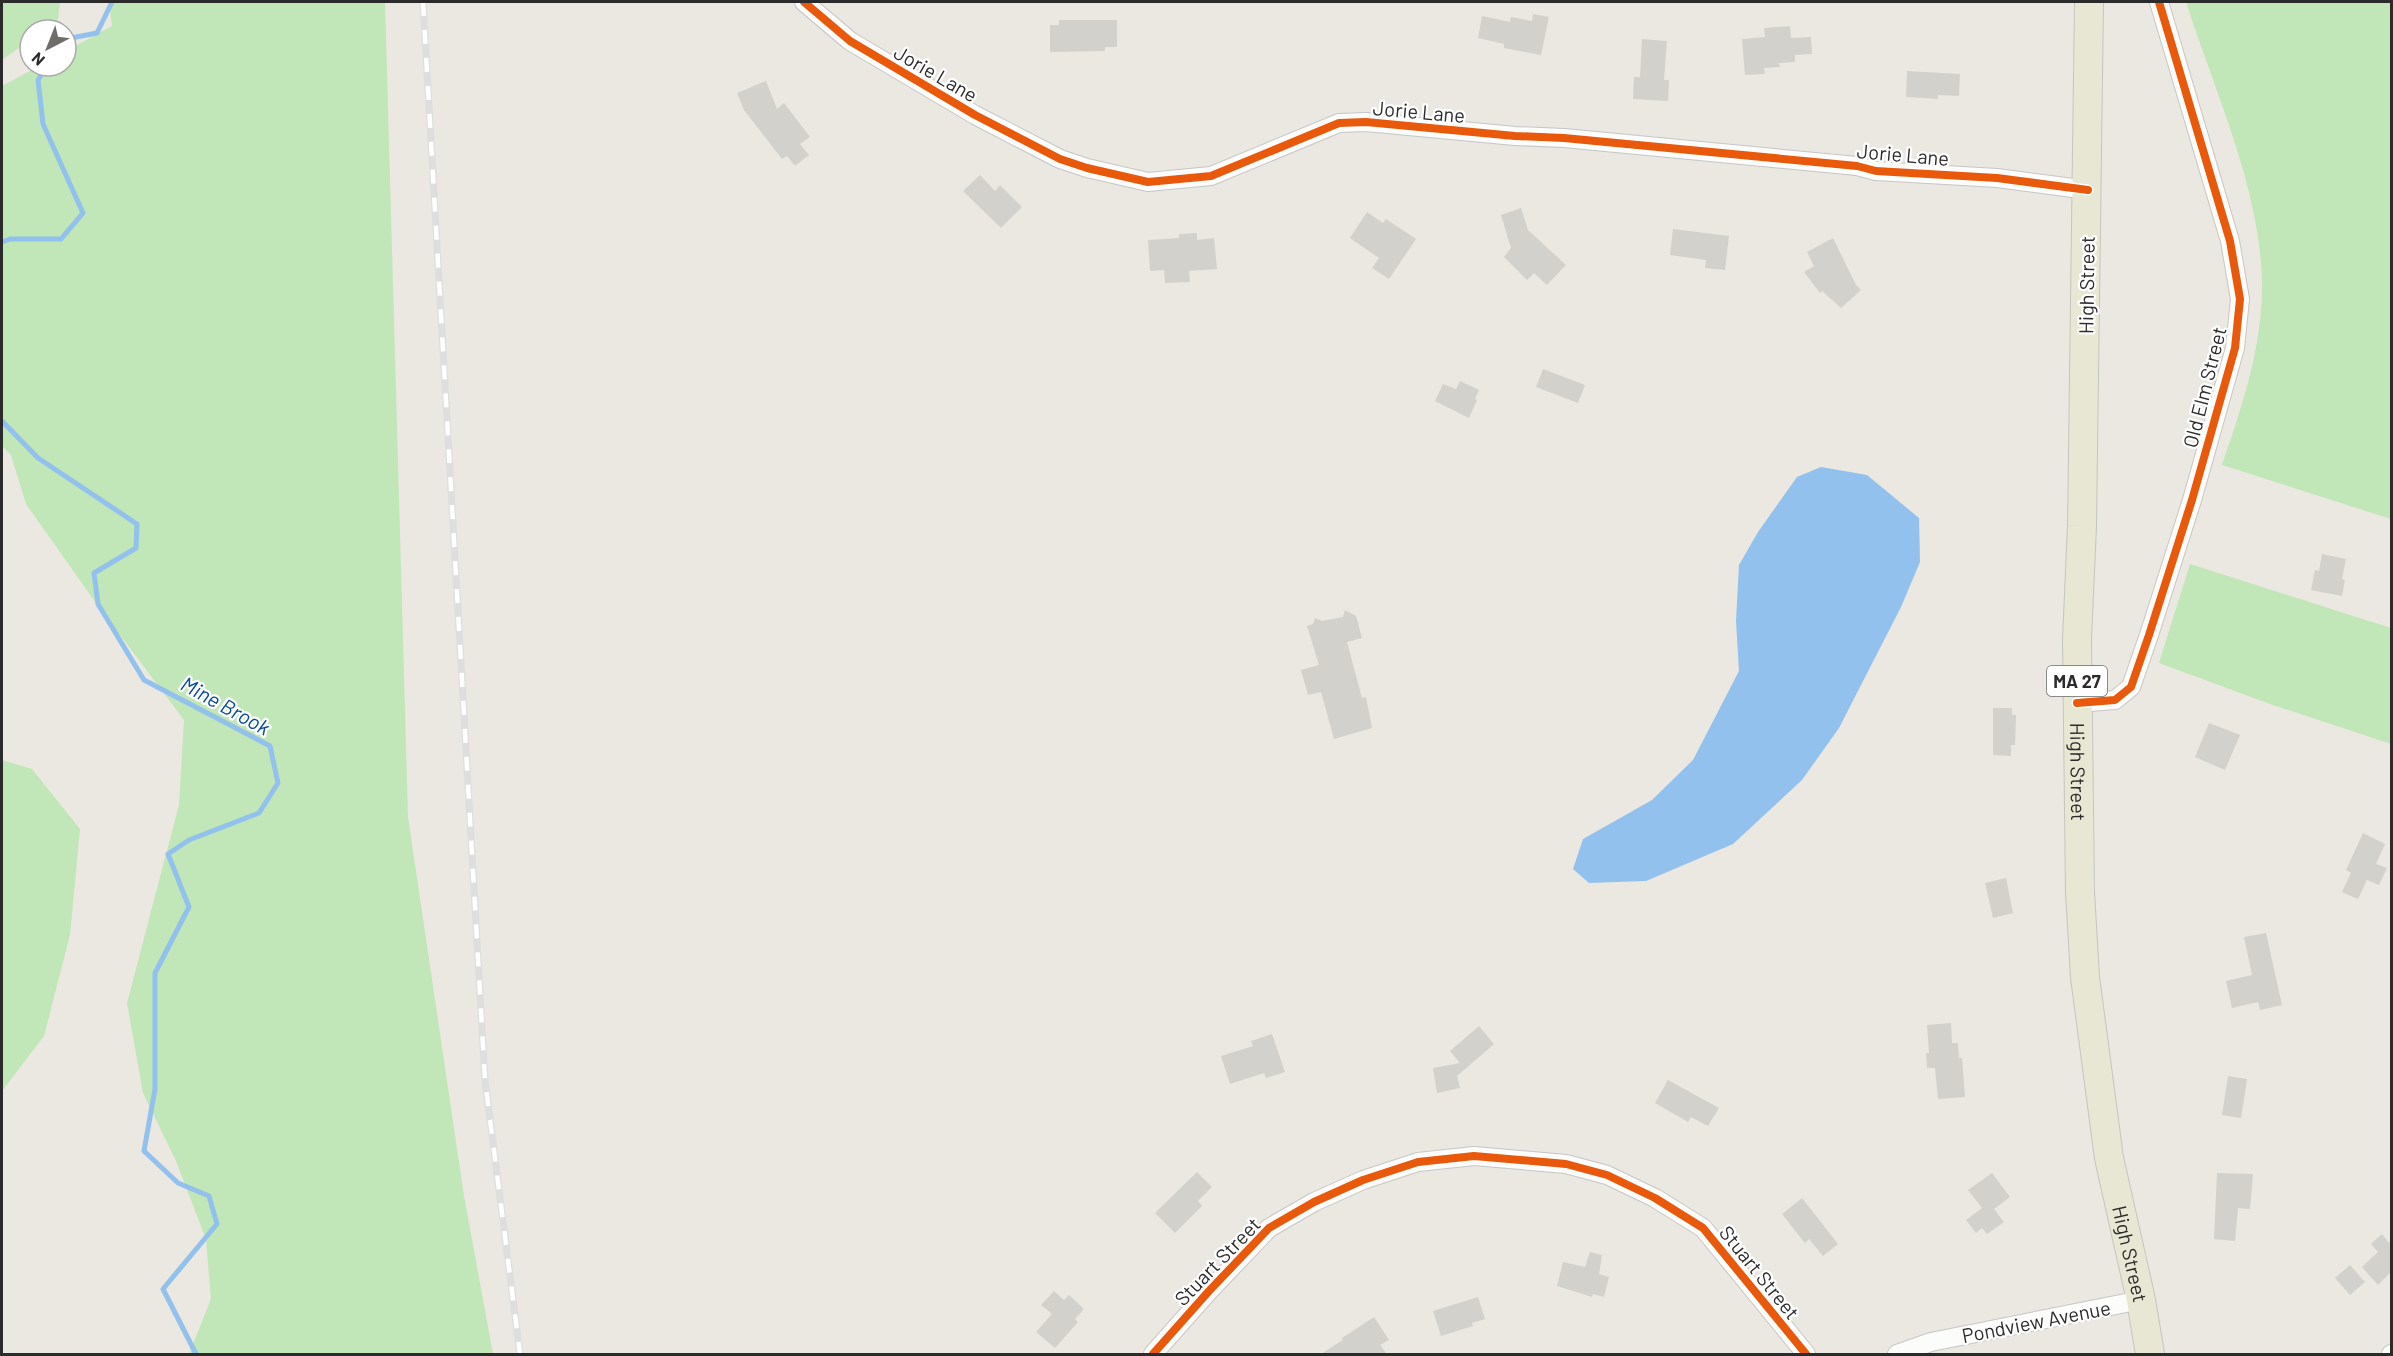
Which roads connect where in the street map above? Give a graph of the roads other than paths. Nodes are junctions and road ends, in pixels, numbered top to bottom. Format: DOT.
graph roads {
  1 [pos="804,2"];
  2 [pos="2089,2"];
  3 [pos="2159,2"];
  4 [pos="2088,190"];
  5 [pos="2077,703"];
  6 [pos="2141,1299"];
  7 [pos="1153,1354"];
  8 [pos="1806,1354"];
  9 [pos="1897,1354"];
  10 [pos="2150,1354"];
  1 -- 4 [label="street, Jorie Lane"];
  2 -- 4 [label="main road, High Street / MA 27"];
  3 -- 5 [label="street, Old Elm Street"];
  4 -- 5 [label="main road, High Street / MA 27"];
  5 -- 6 [label="main road, High Street / MA 27"];
  6 -- 9 [label="street, Pondview Avenue"];
  6 -- 10 [label="main road, High Street / MA 27"];
  7 -- 8 [label="street, Stuart Street"];
}
